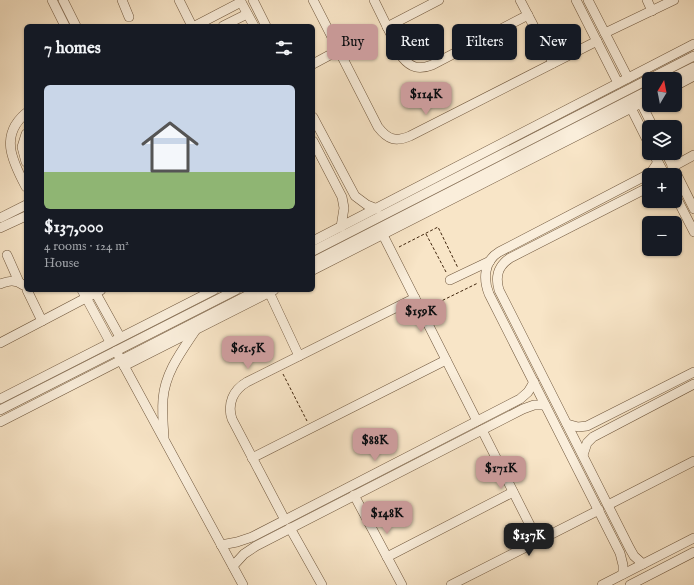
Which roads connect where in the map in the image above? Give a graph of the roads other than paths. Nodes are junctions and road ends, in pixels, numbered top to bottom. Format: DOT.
graph roads {
  1 [pos="52,0"];
  2 [pos="63,0"];
  3 [pos="122,0"];
  4 [pos="179,0"];
  5 [pos="253,0"];
  6 [pos="313,0"];
  7 [pos="374,0"];
  8 [pos="439,0"];
  9 [pos="520,0"];
  10 [pos="576,0"];
  11 [pos="588,0"];
  12 [pos="646,0"];
  13 [pos="674,0"];
  14 [pos="241,1"];
  15 [pos="652,11"];
  16 [pos="247,14"];
  17 [pos="528,15"];
  18 [pos="129,17"];
  19 [pos="64,24"];
  20 [pos="75,24"];
  21 [pos="193,24"];
  22 [pos="198,24"];
  23 [pos="227,24"];
  24 [pos="253,24"];
  25 [pos="265,24"];
  26 [pos="393,24"];
  27 [pos="386,25"];
  28 [pos="327,27"];
  29 [pos="605,33"];
  30 [pos="596,41"];
  31 [pos="694,44"];
  32 [pos="327,56"];
  33 [pos="694,56"];
  34 [pos="444,58"];
  35 [pos="344,60"];
  36 [pos="404,60"];
  37 [pos="440,60"];
  38 [pos="315,63"];
  39 [pos="553,63"];
  40 [pos="694,67"];
  41 [pos="682,73"];
  42 [pos="694,76"];
  43 [pos="628,78"];
  44 [pos="682,82"];
  45 [pos="618,83"];
  46 [pos="642,94"];
  47 [pos="642,102"];
  48 [pos="631,108"];
  49 [pos="24,114"];
  50 [pos="315,121"];
  51 [pos="642,130"];
  52 [pos="24,141"];
  53 [pos="315,144"];
  54 [pos="24,155"];
  55 [pos="694,156"];
  56 [pos="669,160"];
  57 [pos="658,162"];
  58 [pos="672,166"];
  59 [pos="654,168"];
  60 [pos="661,168"];
  61 [pos="342,174"];
  62 [pos="642,179"];
  63 [pos="333,180"];
  64 [pos="24,183"];
  65 [pos="642,191"];
  66 [pos="24,206"];
  67 [pos="682,208"];
  68 [pos="377,209"];
  69 [pos="694,209"];
  70 [pos="24,217"];
  71 [pos="0,218"];
  72 [pos="341,227"];
  73 [pos="0,228"];
  74 [pos="694,232"];
  75 [pos="383,235"];
  76 [pos="315,240"];
  77 [pos="315,249"];
  78 [pos="7,255"];
  79 [pos="490,260"];
  80 [pos="315,261"];
  81 [pos="315,269"];
  82 [pos="450,280"];
  83 [pos="0,284"];
  84 [pos="24,287"];
  85 [pos="27,292"];
  86 [pos="98,292"];
  87 [pos="210,292"];
  88 [pos="232,292"];
  89 [pos="254,292"];
  90 [pos="270,292"];
  91 [pos="272,292"];
  92 [pos="84,294"];
  93 [pos="415,298"];
  94 [pos="42,321"];
  95 [pos="195,330"];
  96 [pos="120,337"];
  97 [pos="0,342"];
  98 [pos="110,342"];
  99 [pos="116,351"];
  100 [pos="299,356"];
  101 [pos="446,360"];
  102 [pos="123,363"];
  103 [pos="694,372"];
  104 [pos="534,382"];
  105 [pos="694,384"];
  106 [pos="523,397"];
  107 [pos="0,399"];
  108 [pos="545,404"];
  109 [pos="528,407"];
  110 [pos="0,410"];
  111 [pos="477,421"];
  112 [pos="0,422"];
  113 [pos="567,424"];
  114 [pos="587,426"];
  115 [pos="482,430"];
  116 [pos="593,437"];
  117 [pos="164,438"];
  118 [pos="583,455"];
  119 [pos="252,458"];
  120 [pos="694,461"];
  121 [pos="513,492"];
  122 [pos="354,496"];
  123 [pos="608,506"];
  124 [pos="599,510"];
  125 [pos="285,520"];
  126 [pos="290,528"];
  127 [pos="694,538"];
  128 [pos="538,541"];
  129 [pos="221,545"];
  130 [pos="630,549"];
  131 [pos="620,552"];
  132 [pos="694,552"];
  133 [pos="387,557"];
  134 [pos="642,564"];
  135 [pos="233,566"];
  136 [pos="623,574"];
  137 [pos="456,584"];
  138 [pos="243,585"];
  139 [pos="322,585"];
  140 [pos="402,585"];
  141 [pos="602,585"];
  142 [pos="630,585"];
  1 -- 19 [label="street"];
  2 -- 20 [label="street"];
  3 -- 18 [label="street"];
  4 -- 21 [label="street"];
  5 -- 25 [label="street"];
  6 -- 28 [label="street"];
  7 -- 27 [label="street"];
  8 -- 26 [label="street"];
  9 -- 17 [label="street"];
  10 -- 30 [label="street"];
  11 -- 29 [label="street"];
  12 -- 15 [label="street"];
  13 -- 15 [label="street"];
  14 -- 16 [label="street"];
  14 -- 22 [label="street"];
  15 -- 29 [label="street"];
  16 -- 23 [label="street"];
  16 -- 24 [label="street"];
  17 -- 34 [label="street"];
  17 -- 39 [label="street"];
  29 -- 43 [label="street"];
  30 -- 39 [label="street"];
  30 -- 45 [label="street"];
  31 -- 43 [label="street"];
  32 -- 38 [label="street"];
  33 -- 77 [label="street"];
  35 -- 39 [label="street"];
  36 -- 37 [label="street"];
  40 -- 41 [label="street"];
  42 -- 44 [label="street"];
  43 -- 45 [label="street"];
  45 -- 68 [label="street"];
  46 -- 80 [label="street"];
  47 -- 48 [label="street"];
  48 -- 51 [label="street"];
  48 -- 75 [label="street"];
  49 -- 64 [label="street"];
  50 -- 61 [label="street"];
  52 -- 54 [label="street"];
  53 -- 63 [label="street"];
  55 -- 58 [label="street"];
  56 -- 58 [label="street"];
  57 -- 59 [label="street"];
  57 -- 60 [label="street"];
  58 -- 69 [label="street"];
  61 -- 63 [label="street"];
  61 -- 68 [label="street"];
  62 -- 79 [label="street"];
  63 -- 72 [label="street"];
  65 -- 113 [label="street"];
  66 -- 71 [label="street"];
  67 -- 74 [label="street"];
  68 -- 72 [label="street"];
  70 -- 73 [label="street"];
  72 -- 76 [label="street"];
  75 -- 81 [label="street"];
  75 -- 93 [label="street"];
  78 -- 84 [label="street"];
  79 -- 82 [label="street"];
  79 -- 104 [label="street"];
  83 -- 84 [label="street"];
  85 -- 94 [label="street"];
  86 -- 96 [label="street"];
  87 -- 96 [label="street"];
  88 -- 99 [label="street"];
  89 -- 102 [label="street"];
  90 -- 95 [label="street"];
  91 -- 100 [label="street"];
  92 -- 94 [label="street"];
  92 -- 98 [label="street"];
  93 -- 100 [label="street"];
  93 -- 101 [label="street"];
  94 -- 97 [label="street"];
  95 -- 102 [label="street"];
  95 -- 117 [label="street"];
  96 -- 98 [label="street"];
  98 -- 107 [label="street"];
  99 -- 102 [label="street"];
  99 -- 110 [label="street"];
  100 -- 119 [label="street"];
  101 -- 111 [label="street"];
  101 -- 119 [label="street"];
  102 -- 112 [label="street"];
  102 -- 117 [label="street"];
  103 -- 114 [label="street"];
  104 -- 106 [label="street"];
  104 -- 108 [label="street"];
  105 -- 116 [label="street"];
  106 -- 109 [label="street"];
  106 -- 111 [label="street"];
  108 -- 109 [label="street"];
  108 -- 124 [label="street"];
  109 -- 115 [label="street"];
  111 -- 125 [label="street"];
  113 -- 114 [label="street"];
  113 -- 118 [label="street"];
  114 -- 116 [label="street"];
  115 -- 121 [label="street"];
  115 -- 122 [label="street"];
  116 -- 118 [label="street"];
  117 -- 129 [label="street"];
  118 -- 123 [label="street"];
  119 -- 125 [label="street"];
  120 -- 123 [label="street"];
  121 -- 128 [label="street"];
  121 -- 133 [label="street"];
  122 -- 126 [label="street"];
  122 -- 133 [label="street"];
  123 -- 130 [label="street"];
  124 -- 128 [label="street"];
  124 -- 131 [label="street"];
  125 -- 129 [label="street"];
  126 -- 135 [label="street"];
  126 -- 139 [label="street"];
  127 -- 134 [label="street"];
  128 -- 137 [label="street"];
  129 -- 135 [label="street"];
  130 -- 131 [label="street"];
  130 -- 134 [label="street"];
  131 -- 136 [label="street"];
  132 -- 142 [label="street"];
  133 -- 140 [label="street"];
  134 -- 136 [label="street"];
  135 -- 138 [label="street"];
  136 -- 141 [label="street"];
}
